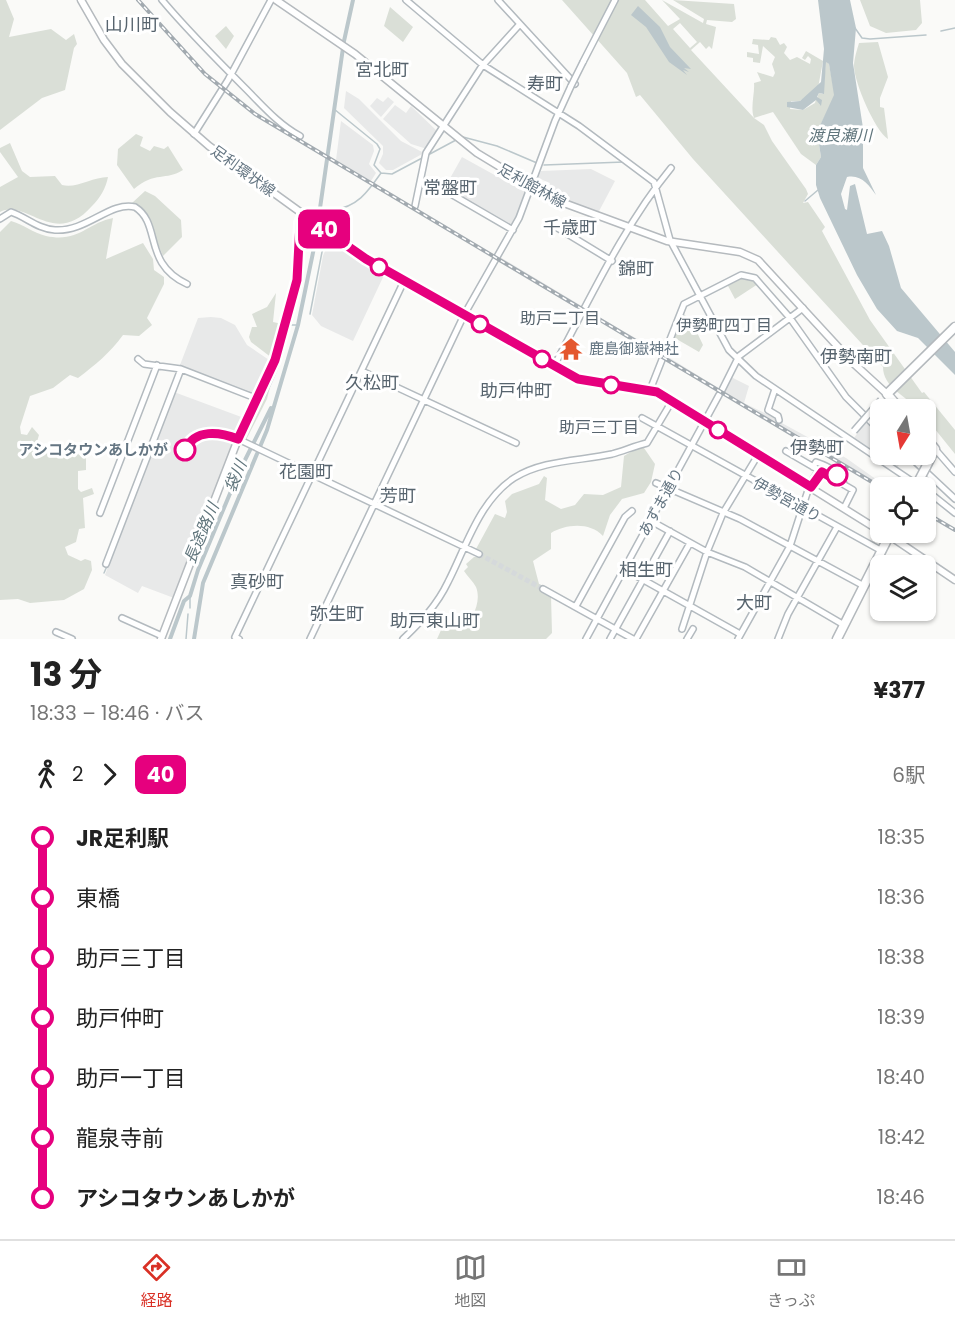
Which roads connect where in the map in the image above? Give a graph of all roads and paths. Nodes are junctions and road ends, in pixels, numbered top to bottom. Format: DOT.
graph roads {
  1 [pos="81,0"];
  2 [pos="162,0"];
  3 [pos="271,0"];
  4 [pos="276,0"];
  5 [pos="406,0"];
  6 [pos="498,0"];
  7 [pos="615,0"];
  8 [pos="520,24"];
  9 [pos="483,65"];
  10 [pos="231,74"];
  11 [pos="573,85"];
  12 [pos="559,112"];
  13 [pos="444,127"];
  14 [pos="194,134"];
  15 [pos="300,136"];
  16 [pos="671,168"];
  17 [pos="657,184"];
  18 [pos="532,187"];
  19 [pos="451,194"];
  20 [pos="415,206"];
  21 [pos="303,215"];
  22 [pos="0,219"];
  23 [pos="556,227"];
  24 [pos="631,228"];
  25 [pos="513,230"];
  26 [pos="671,242"];
  27 [pos="612,261"];
  28 [pos="404,281"];
  29 [pos="187,284"];
  30 [pos="700,296"];
  31 [pos="803,308"];
  32 [pos="464,315"];
  33 [pos="790,318"];
  34 [pos="955,327"];
  35 [pos="138,358"];
  36 [pos="736,360"];
  37 [pos="157,365"];
  38 [pos="554,366"];
  39 [pos="181,369"];
  40 [pos="362,371"];
  41 [pos="775,389"];
  42 [pos="651,390"];
  43 [pos="886,395"];
  44 [pos="258,399"];
  45 [pos="890,399"];
  46 [pos="424,400"];
  47 [pos="672,401"];
  48 [pos="642,418"];
  49 [pos="707,420"];
  50 [pos="779,420"];
  51 [pos="870,421"];
  52 [pos="657,427"];
  53 [pos="238,439"];
  54 [pos="849,439"];
  55 [pos="516,443"];
  56 [pos="692,447"];
  57 [pos="936,450"];
  58 [pos="786,451"];
  59 [pos="758,455"];
  60 [pos="919,465"];
  61 [pos="813,467"];
  62 [pos="820,471"];
  63 [pos="955,472"];
  64 [pos="831,473"];
  65 [pos="312,474"];
  66 [pos="745,477"];
  67 [pos="906,477"];
  68 [pos="656,483"];
  69 [pos="811,487"];
  70 [pos="668,490"];
  71 [pos="936,498"];
  72 [pos="955,499"];
  73 [pos="374,504"];
  74 [pos="844,508"];
  75 [pos="803,510"];
  76 [pos="632,511"];
  77 [pos="100,513"];
  78 [pos="723,513"];
  79 [pos="955,513"];
  80 [pos="651,521"];
  81 [pos="870,523"];
  82 [pos="837,527"];
  83 [pos="670,531"];
  84 [pos="690,543"];
  85 [pos="884,543"];
  86 [pos="901,543"];
  87 [pos="464,546"];
  88 [pos="790,546"];
  89 [pos="882,551"];
  90 [pos="707,552"];
  91 [pos="479,554"];
  92 [pos="818,561"];
  93 [pos="106,564"];
  94 [pos="624,569"];
  95 [pos="642,580"];
  96 [pos="955,580"];
  97 [pos="771,582"];
  98 [pos="864,586"];
  99 [pos="543,588"];
  100 [pos="663,591"];
  101 [pos="797,598"];
  102 [pos="689,605"];
  103 [pos="576,606"];
  104 [pos="122,618"];
  105 [pos="597,618"];
  106 [pos="844,625"];
  107 [pos="615,628"];
  108 [pos="682,629"];
  109 [pos="693,629"];
  110 [pos="56,632"];
  111 [pos="739,637"];
  112 [pos="162,638"];
  113 [pos="72,639"];
  114 [pos="239,639"];
  115 [pos="310,639"];
  116 [pos="403,639"];
  117 [pos="586,639"];
  118 [pos="610,639"];
  119 [pos="635,639"];
  120 [pos="687,639"];
  121 [pos="778,639"];
  122 [pos="837,639"];
  1 -- 14 [label="main road, 足利環状線"];
  2 -- 10 [label="street"];
  3 -- 10 [label="street"];
  4 -- 13 [label="main road, 足利館林線"];
  5 -- 9 [label="street"];
  6 -- 8 [label="street"];
  7 -- 11 [label="street, bridge"];
  8 -- 9 [label="street"];
  8 -- 11 [label="street"];
  9 -- 12 [label="street"];
  9 -- 13 [label="street"];
  10 -- 14 [label="street"];
  10 -- 15 [label="street"];
  11 -- 12 [label="street"];
  12 -- 17 [label="street"];
  12 -- 18 [label="street"];
  13 -- 18 [label="main road, 足利館林線"];
  13 -- 20 [label="street"];
  14 -- 21 [label="main road, 足利環状線"];
  16 -- 17 [label="street"];
  17 -- 24 [label="street"];
  17 -- 26 [label="street"];
  18 -- 24 [label="main road, 足利館林線"];
  18 -- 25 [label="street"];
  19 -- 25 [label="street"];
  21 -- 28 [label="main road, 足利環状線"];
  21 -- 44 [label="main road"];
  22 -- 29 [label="street"];
  23 -- 27 [label="street"];
  24 -- 26 [label="main road, 足利館林線"];
  24 -- 27 [label="street"];
  25 -- 32 [label="street"];
  26 -- 30 [label="street"];
  26 -- 31 [label="main road, 足利館林線"];
  27 -- 38 [label="street"];
  28 -- 32 [label="main road, 足利環状線"];
  28 -- 40 [label="street"];
  30 -- 33 [label="street"];
  30 -- 36 [label="street"];
  30 -- 42 [label="street"];
  31 -- 33 [label="street"];
  31 -- 43 [label="main road, 足利館林線"];
  32 -- 38 [label="main road, 足利環状線"];
  32 -- 46 [label="street"];
  33 -- 36 [label="street"];
  33 -- 51 [label="street"];
  34 -- 43 [label="highway"];
  35 -- 37 [label="street"];
  36 -- 41 [label="street"];
  36 -- 49 [label="street, あずま通り"];
  37 -- 39 [label="street"];
  37 -- 77 [label="street"];
  38 -- 42 [label="main road, 足利環状線"];
  39 -- 44 [label="street"];
  39 -- 93 [label="street"];
  40 -- 46 [label="street"];
  40 -- 65 [label="street"];
  41 -- 50 [label="street"];
  41 -- 54 [label="street"];
  42 -- 47 [label="main road"];
  43 -- 45 [label="highway"];
  43 -- 54 [label="street, bridge"];
  44 -- 53 [label="main road"];
  46 -- 55 [label="street"];
  46 -- 73 [label="street"];
  47 -- 49 [label="main road"];
  47 -- 52 [label="street"];
  48 -- 52 [label="street, 伊勢宮通り"];
  49 -- 56 [label="street, あずま通り"];
  49 -- 59 [label="main road"];
  52 -- 56 [label="street, 伊勢宮通り"];
  52 -- 87 [label="street"];
  53 -- 65 [label="street"];
  53 -- 112 [label="main road"];
  54 -- 67 [label="street"];
  56 -- 66 [label="street, 伊勢宮通り"];
  56 -- 70 [label="street, あずま通り"];
  57 -- 63 [label="street"];
  58 -- 61 [label="street"];
  59 -- 66 [label="street"];
  59 -- 69 [label="main road"];
  60 -- 72 [label="street"];
  61 -- 62 [label="street"];
  61 -- 64 [label="street"];
  62 -- 64 [label="street"];
  62 -- 69 [label="street"];
  64 -- 74 [label="street"];
  65 -- 73 [label="street"];
  65 -- 114 [label="street"];
  66 -- 75 [label="street, 伊勢宮通り"];
  66 -- 78 [label="street"];
  68 -- 70 [label="street"];
  69 -- 74 [label="main road"];
  69 -- 75 [label="street"];
  70 -- 78 [label="street"];
  70 -- 80 [label="street, あずま通り"];
  71 -- 79 [label="street"];
  73 -- 87 [label="street"];
  73 -- 115 [label="street"];
  74 -- 81 [label="main road"];
  75 -- 82 [label="street, 伊勢宮通り"];
  75 -- 88 [label="street"];
  76 -- 103 [label="street"];
  78 -- 88 [label="street"];
  78 -- 90 [label="street"];
  80 -- 83 [label="street"];
  80 -- 94 [label="street, あずま通り"];
  82 -- 89 [label="street, 伊勢宮通り"];
  82 -- 92 [label="street"];
  83 -- 84 [label="street"];
  83 -- 95 [label="street"];
  84 -- 90 [label="street"];
  84 -- 100 [label="street"];
  85 -- 89 [label="highway"];
  86 -- 96 [label="main road"];
  87 -- 91 [label="street"];
  87 -- 116 [label="street"];
  88 -- 92 [label="street"];
  88 -- 97 [label="street"];
  89 -- 98 [label="highway"];
  90 -- 97 [label="street"];
  90 -- 102 [label="street"];
  92 -- 98 [label="street"];
  92 -- 101 [label="street"];
  94 -- 95 [label="street"];
  94 -- 105 [label="street, あずま通り"];
  95 -- 100 [label="street"];
  95 -- 107 [label="street"];
  97 -- 101 [label="street"];
  97 -- 111 [label="street"];
  98 -- 106 [label="highway"];
  99 -- 103 [label="street"];
  100 -- 102 [label="street"];
  100 -- 119 [label="street"];
  101 -- 106 [label="street"];
  101 -- 121 [label="street"];
  102 -- 108 [label="street"];
  102 -- 111 [label="street"];
  103 -- 105 [label="street"];
  104 -- 112 [label="street"];
  105 -- 107 [label="street"];
  105 -- 117 [label="street, あずま通り"];
  106 -- 122 [label="highway"];
  107 -- 118 [label="street"];
  107 -- 119 [label="street"];
  109 -- 120 [label="street"];
  110 -- 113 [label="street"];
}
